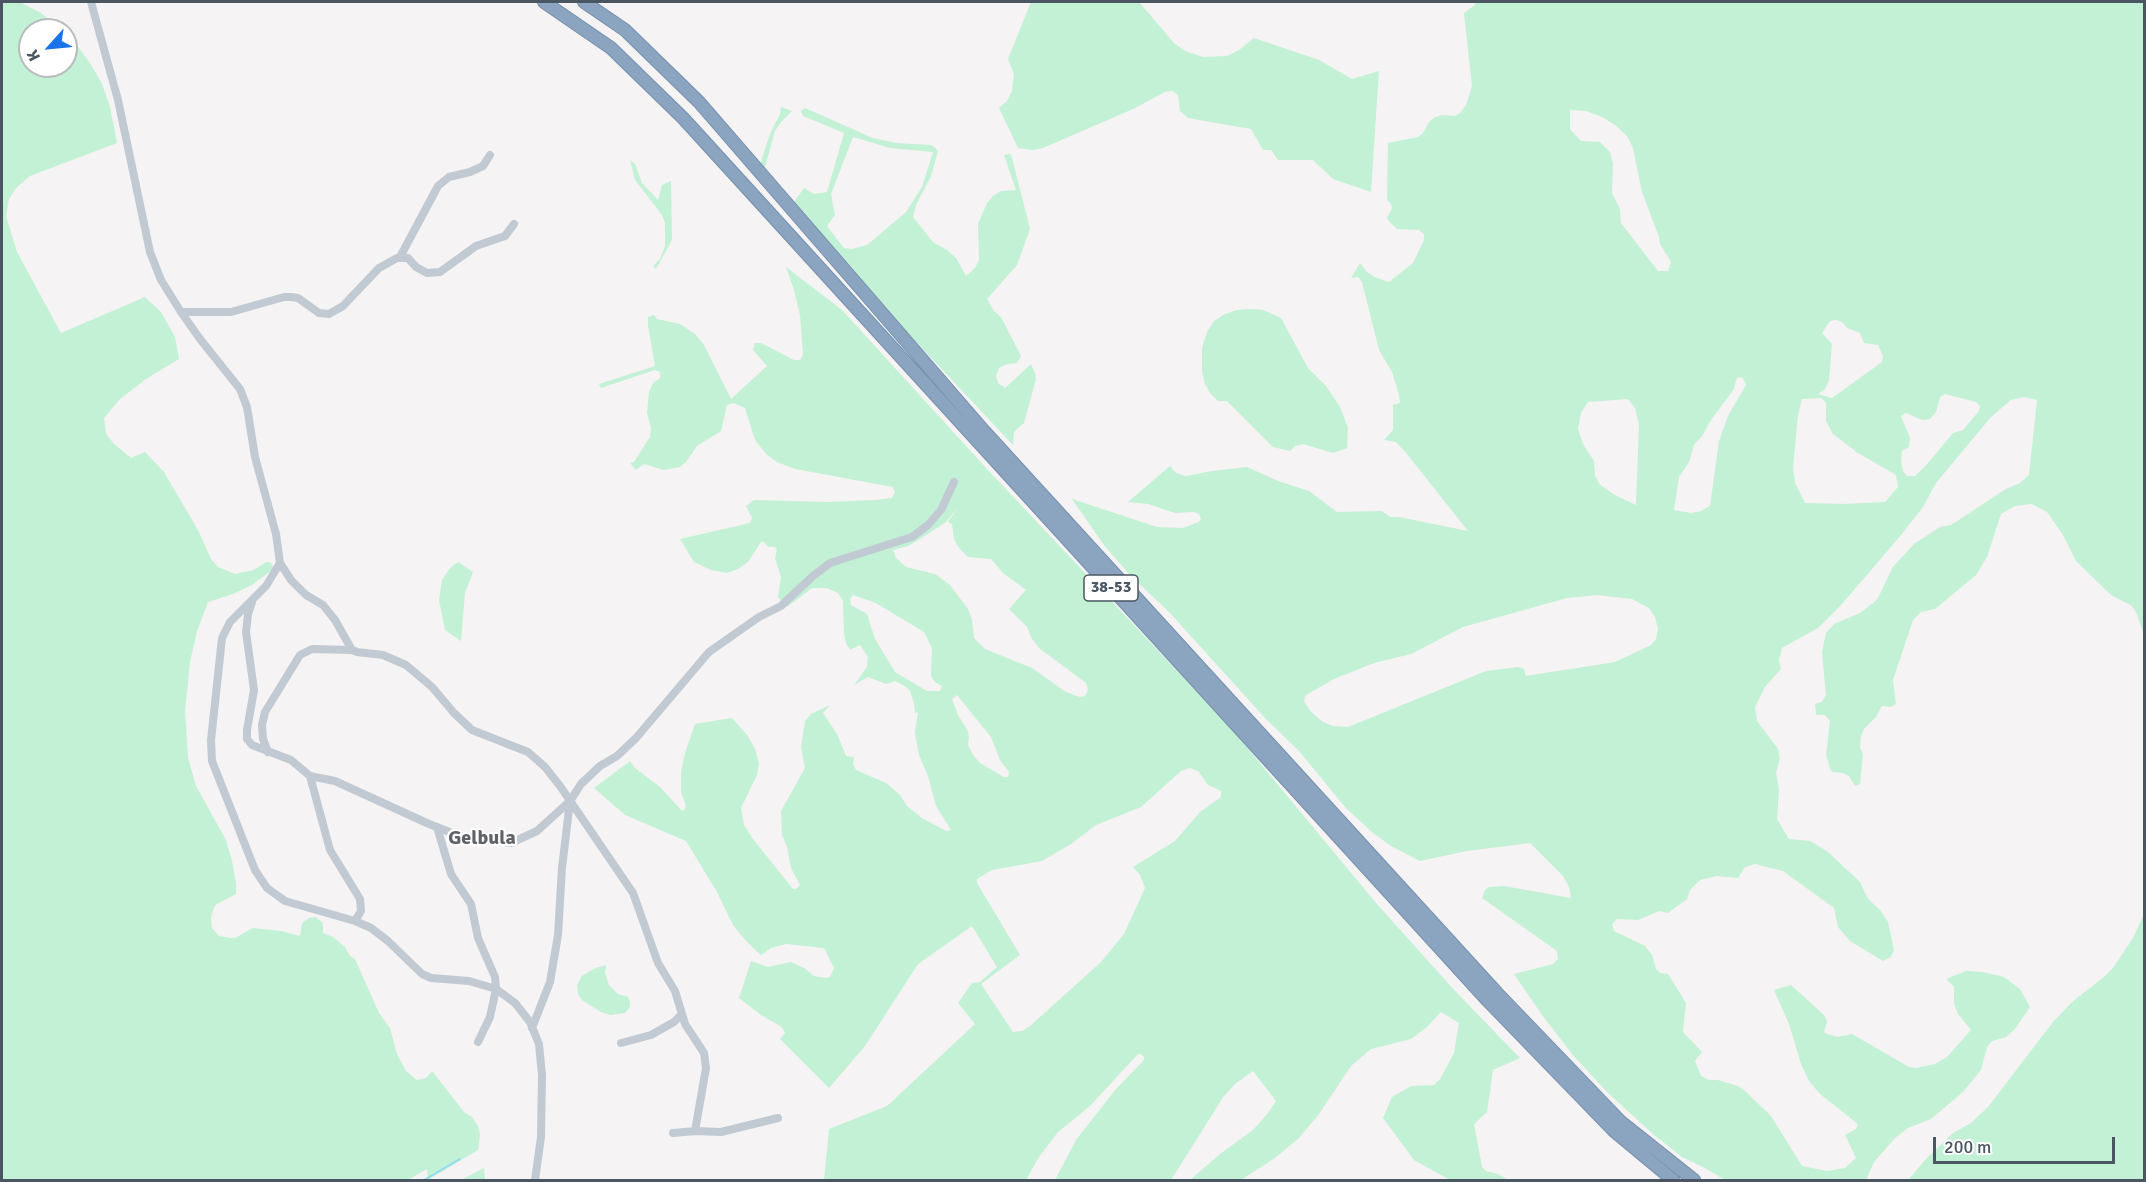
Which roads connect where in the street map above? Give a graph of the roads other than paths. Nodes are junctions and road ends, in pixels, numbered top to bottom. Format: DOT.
graph roads {
  1 [pos="91,2"];
  2 [pos="544,2"];
  3 [pos="584,2"];
  4 [pos="490,155"];
  5 [pos="514,224"];
  6 [pos="400,257"];
  7 [pos="181,312"];
  8 [pos="954,482"];
  9 [pos="280,562"];
  10 [pos="254,598"];
  11 [pos="352,650"];
  12 [pos="268,752"];
  13 [pos="310,776"];
  14 [pos="570,801"];
  15 [pos="437,827"];
  16 [pos="355,921"];
  17 [pos="496,989"];
  18 [pos="681,1014"];
  19 [pos="532,1028"];
  20 [pos="478,1042"];
  21 [pos="621,1043"];
  22 [pos="778,1118"];
  23 [pos="695,1131"];
  24 [pos="673,1133"];
  25 [pos="535,1180"];
  26 [pos="1673,1180"];
  27 [pos="1694,1180"];
  1 -- 7 [label="street"];
  2 -- 26 [label="highway, 38-53"];
  3 -- 27 [label="highway, 38-53"];
  4 -- 6 [label="street"];
  5 -- 6 [label="street"];
  6 -- 7 [label="street"];
  7 -- 9 [label="street"];
  8 -- 14 [label="street"];
  9 -- 10 [label="street"];
  9 -- 11 [label="street"];
  10 -- 12 [label="street"];
  10 -- 16 [label="street"];
  11 -- 12 [label="street"];
  11 -- 14 [label="street"];
  12 -- 13 [label="street"];
  13 -- 15 [label="street"];
  13 -- 16 [label="street"];
  14 -- 15 [label="street"];
  14 -- 18 [label="street"];
  14 -- 19 [label="street"];
  15 -- 17 [label="street"];
  16 -- 17 [label="street"];
  17 -- 19 [label="street"];
  17 -- 20 [label="street"];
  18 -- 21 [label="street"];
  18 -- 23 [label="street"];
  19 -- 25 [label="street"];
  22 -- 23 [label="street"];
  23 -- 24 [label="street"];
}
